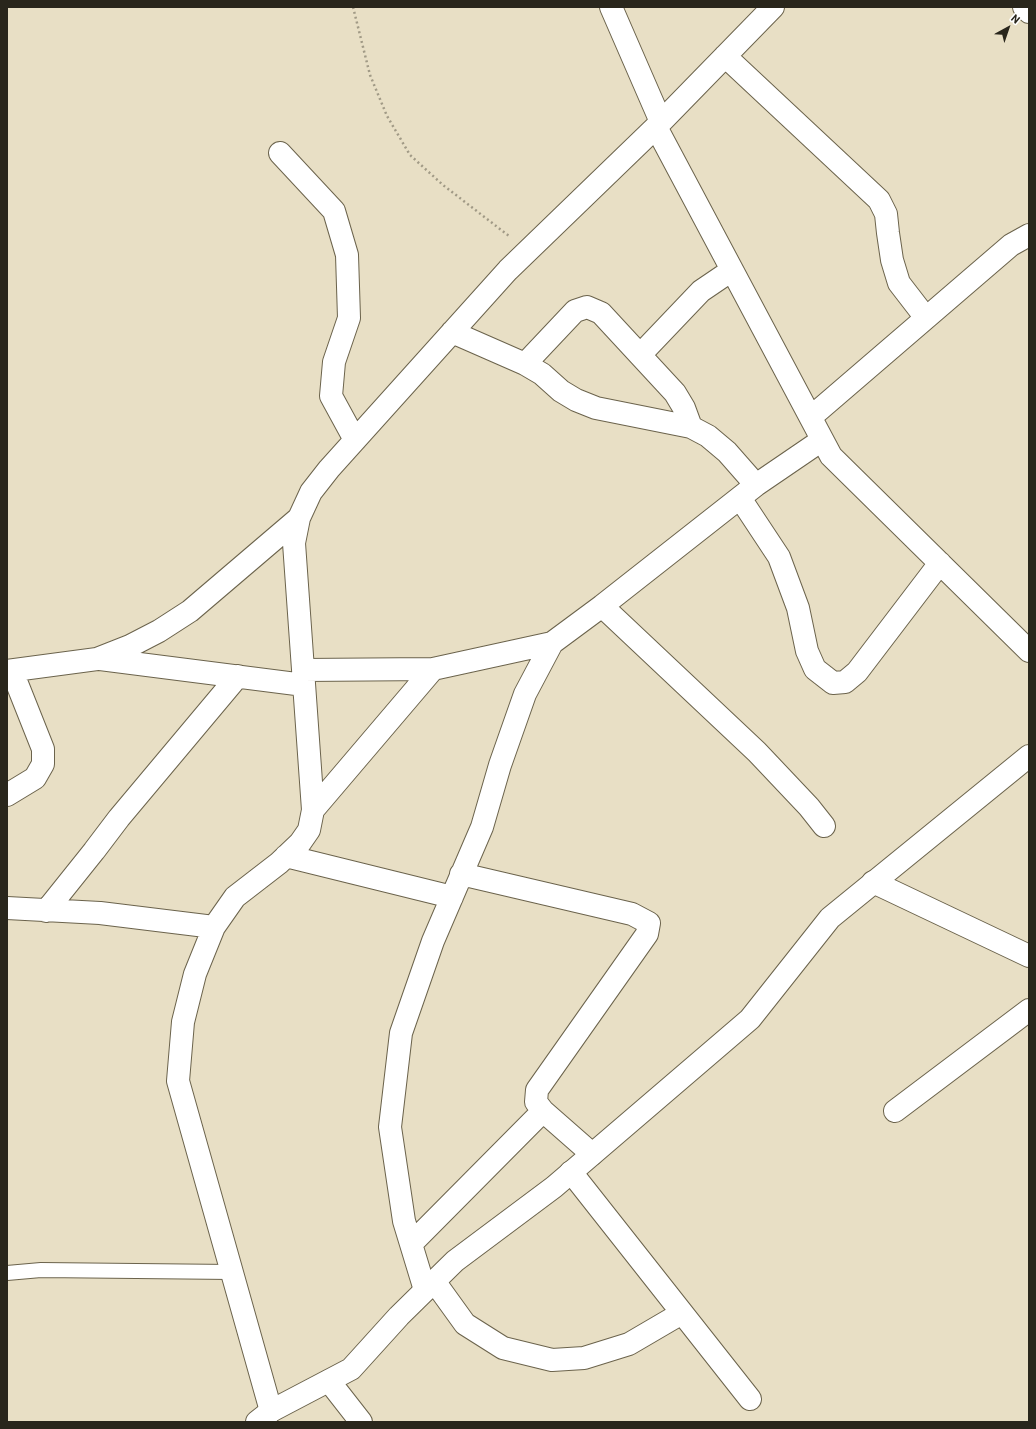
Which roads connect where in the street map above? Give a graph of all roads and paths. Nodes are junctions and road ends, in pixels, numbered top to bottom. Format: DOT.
graph roads {
  1 [pos="353,7"];
  2 [pos="611,7"];
  3 [pos="773,7"];
  4 [pos="1024,7"];
  5 [pos="1029,12"];
  6 [pos="725,56"];
  7 [pos="659,124"];
  8 [pos="280,153"];
  9 [pos="1029,235"];
  10 [pos="528,250"];
  11 [pos="732,270"];
  12 [pos="926,318"];
  13 [pos="452,332"];
  14 [pos="640,354"];
  15 [pos="526,364"];
  16 [pos="811,417"];
  17 [pos="691,426"];
  18 [pos="355,440"];
  19 [pos="822,440"];
  20 [pos="748,492"];
  21 [pos="299,518"];
  22 [pos="940,563"];
  23 [pos="602,606"];
  24 [pos="552,643"];
  25 [pos="1028,649"];
  26 [pos="97,659"];
  27 [pos="433,669"];
  28 [pos="10,671"];
  29 [pos="238,676"];
  30 [pos="304,678"];
  31 [pos="1029,756"];
  32 [pos="7,795"];
  33 [pos="313,810"];
  34 [pos="824,826"];
  35 [pos="286,856"];
  36 [pos="461,874"];
  37 [pos="873,882"];
  38 [pos="452,897"];
  39 [pos="7,908"];
  40 [pos="46,911"];
  41 [pos="214,927"];
  42 [pos="1029,956"];
  43 [pos="1029,1010"];
  44 [pos="543,1111"];
  45 [pos="895,1111"];
  46 [pos="592,1154"];
  47 [pos="571,1172"];
  48 [pos="411,1244"];
  49 [pos="232,1272"];
  50 [pos="7,1273"];
  51 [pos="430,1286"];
  52 [pos="682,1312"];
  53 [pos="329,1380"];
  54 [pos="750,1398"];
  55 [pos="264,1416"];
  56 [pos="361,1422"];
  1 -- 10 [label="path"];
  2 -- 7 [label="street"];
  3 -- 6 [label="street"];
  4 -- 5 [label="street"];
  6 -- 7 [label="street"];
  6 -- 12 [label="street"];
  7 -- 10 [label="street"];
  7 -- 11 [label="street"];
  8 -- 18 [label="street"];
  9 -- 12 [label="street"];
  10 -- 13 [label="street"];
  11 -- 14 [label="street"];
  11 -- 16 [label="street"];
  12 -- 16 [label="street"];
  13 -- 15 [label="street"];
  13 -- 18 [label="street"];
  14 -- 15 [label="street"];
  14 -- 17 [label="street"];
  15 -- 17 [label="street"];
  16 -- 19 [label="street"];
  17 -- 20 [label="street"];
  18 -- 21 [label="street"];
  19 -- 20 [label="street"];
  19 -- 22 [label="street"];
  20 -- 22 [label="street"];
  20 -- 23 [label="street"];
  21 -- 26 [label="street"];
  21 -- 30 [label="street"];
  22 -- 25 [label="street"];
  23 -- 24 [label="street"];
  23 -- 34 [label="street"];
  24 -- 27 [label="street"];
  24 -- 36 [label="street"];
  26 -- 28 [label="street"];
  26 -- 29 [label="street"];
  27 -- 30 [label="street"];
  27 -- 33 [label="street"];
  28 -- 32 [label="street"];
  29 -- 30 [label="street"];
  29 -- 40 [label="street"];
  30 -- 33 [label="street"];
  31 -- 37 [label="street"];
  33 -- 35 [label="street"];
  35 -- 38 [label="street"];
  35 -- 41 [label="street"];
  36 -- 38 [label="street"];
  36 -- 44 [label="street"];
  37 -- 42 [label="street"];
  37 -- 46 [label="street"];
  38 -- 48 [label="street"];
  39 -- 40 [label="street"];
  40 -- 41 [label="street"];
  41 -- 49 [label="street"];
  43 -- 45 [label="street"];
  44 -- 46 [label="street"];
  44 -- 48 [label="street"];
  46 -- 47 [label="street"];
  47 -- 51 [label="street"];
  47 -- 52 [label="street"];
  48 -- 51 [label="street"];
  49 -- 50 [label="lane"];
  49 -- 55 [label="street"];
  51 -- 52 [label="street"];
  51 -- 53 [label="street"];
  52 -- 54 [label="street"];
  53 -- 55 [label="street"];
  53 -- 56 [label="street"];
}
